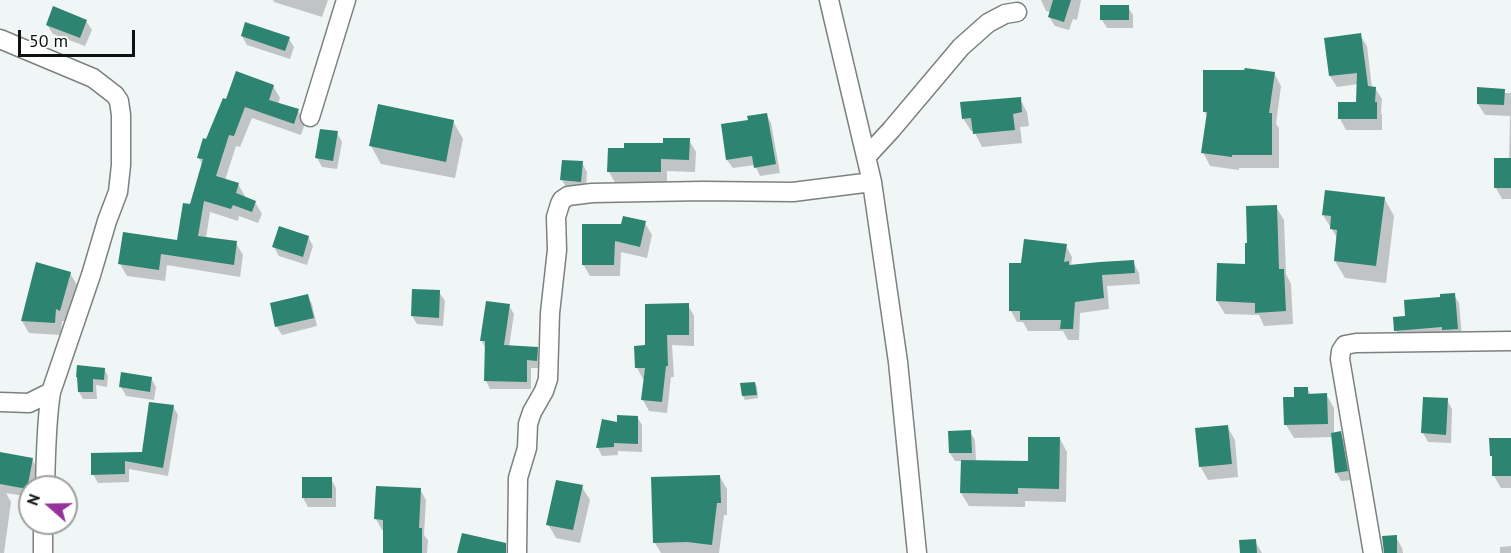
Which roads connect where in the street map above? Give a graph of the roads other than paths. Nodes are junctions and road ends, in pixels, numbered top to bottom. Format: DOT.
graph roads {
  1 [pos="346,0"];
  2 [pos="829,0"];
  3 [pos="1017,12"];
  4 [pos="0,39"];
  5 [pos="310,117"];
  6 [pos="866,157"];
  7 [pos="872,182"];
  8 [pos="1511,341"];
  9 [pos="51,392"];
  10 [pos="0,402"];
  11 [pos="29,403"];
  12 [pos="47,418"];
  13 [pos="45,475"];
  14 [pos="43,535"];
  15 [pos="43,553"];
  16 [pos="517,553"];
  17 [pos="917,553"];
  18 [pos="1373,553"];
  1 -- 5 [label="street"];
  2 -- 6 [label="street"];
  3 -- 6 [label="street"];
  4 -- 9 [label="street"];
  6 -- 7 [label="street"];
  7 -- 16 [label="street"];
  7 -- 17 [label="street"];
  8 -- 18 [label="street"];
  9 -- 11 [label="street"];
  9 -- 12 [label="street"];
  10 -- 11 [label="street"];
  11 -- 12 [label="street"];
  12 -- 13 [label="street"];
  14 -- 15 [label="street"];
}
